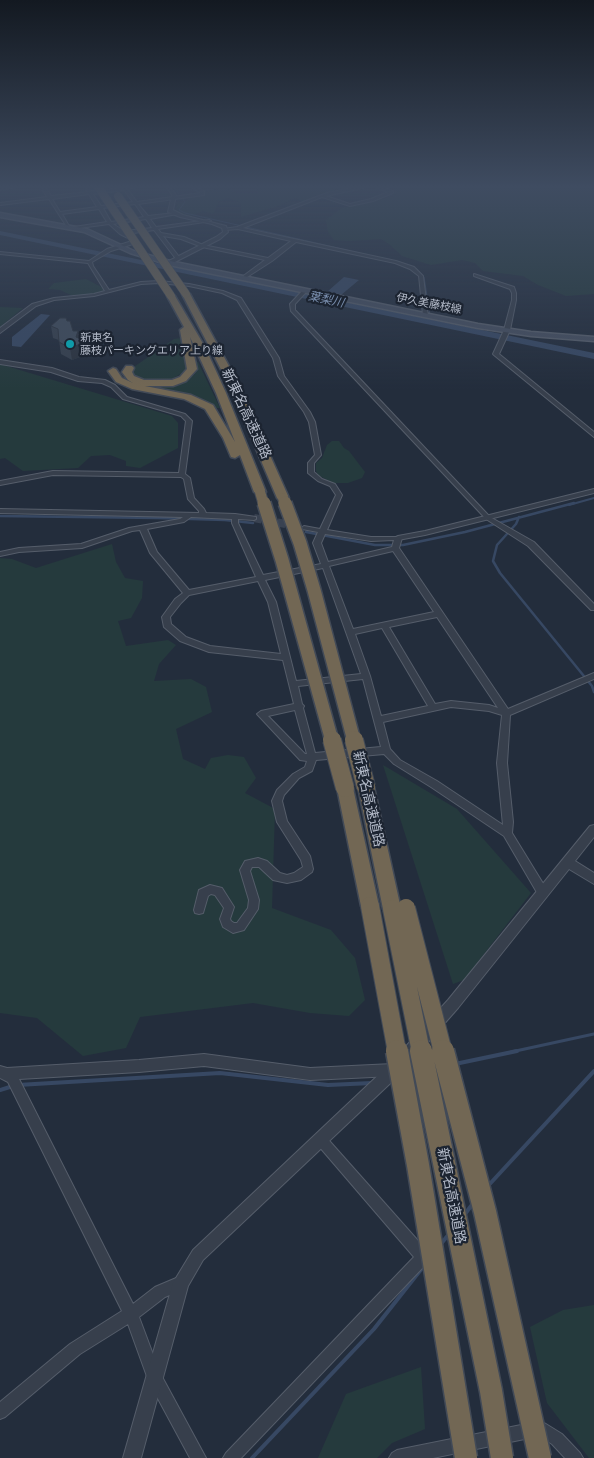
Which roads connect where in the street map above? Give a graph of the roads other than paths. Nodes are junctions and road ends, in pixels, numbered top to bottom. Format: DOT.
graph roads {
  1 [pos="0,253"];
  2 [pos="104,253"];
  3 [pos="136,253"];
  4 [pos="143,253"];
  5 [pos="157,253"];
  6 [pos="174,253"];
  7 [pos="188,253"];
  8 [pos="236,253"];
  9 [pos="279,253"];
  10 [pos="355,253"];
  11 [pos="178,258"];
  12 [pos="270,260"];
  13 [pos="90,262"];
  14 [pos="169,263"];
  15 [pos="476,275"];
  16 [pos="244,278"];
  17 [pos="108,291"];
  18 [pos="305,291"];
  19 [pos="180,314"];
  20 [pos="426,315"];
  21 [pos="507,331"];
  22 [pos="0,332"];
  23 [pos="594,339"];
  24 [pos="0,362"];
  25 [pos="129,368"];
  26 [pos="114,371"];
  27 [pos="594,435"];
  28 [pos="182,475"];
  29 [pos="0,483"];
  30 [pos="594,492"];
  31 [pos="255,493"];
  32 [pos="0,511"];
  33 [pos="204,514"];
  34 [pos="190,515"];
  35 [pos="235,516"];
  36 [pos="254,518"];
  37 [pos="488,518"];
  38 [pos="143,528"];
  39 [pos="304,528"];
  40 [pos="322,531"];
  41 [pos="398,538"];
  42 [pos="395,548"];
  43 [pos="0,554"];
  44 [pos="326,565"];
  45 [pos="262,578"];
  46 [pos="187,593"];
  47 [pos="594,608"];
  48 [pos="439,614"];
  49 [pos="384,626"];
  50 [pos="352,632"];
  51 [pos="285,656"];
  52 [pos="366,676"];
  53 [pos="594,676"];
  54 [pos="293,684"];
  55 [pos="300,706"];
  56 [pos="433,708"];
  57 [pos="506,713"];
  58 [pos="378,720"];
  59 [pos="386,750"];
  60 [pos="312,758"];
  61 [pos="594,828"];
  62 [pos="507,833"];
  63 [pos="568,862"];
  64 [pos="594,879"];
  65 [pos="543,893"];
  66 [pos="399,909"];
  67 [pos="199,910"];
  68 [pos="394,1070"];
  69 [pos="6,1075"];
  70 [pos="321,1140"];
  71 [pos="181,1283"];
  72 [pos="131,1314"];
  73 [pos="154,1377"];
  74 [pos="0,1412"];
  75 [pos="132,1458"];
  76 [pos="198,1458"];
  77 [pos="231,1458"];
  78 [pos="397,1458"];
  79 [pos="466,1458"];
  80 [pos="502,1458"];
  81 [pos="540,1458"];
  82 [pos="575,1458"];
  1 -- 13 [label="street"];
  2 -- 13 [label="street"];
  3 -- 14 [label="main road, 伊久美藤枝線"];
  4 -- 19 [label="highway, 新東名高速道路, bridge"];
  5 -- 66 [label="highway, 新東名高速道路, bridge"];
  6 -- 11 [label="street"];
  7 -- 11 [label="street"];
  8 -- 12 [label="street"];
  9 -- 12 [label="street"];
  10 -- 20 [label="street"];
  11 -- 14 [label="street"];
  12 -- 16 [label="street"];
  13 -- 17 [label="street"];
  14 -- 16 [label="main road, 伊久美藤枝線"];
  15 -- 21 [label="street"];
  16 -- 18 [label="main road, 伊久美藤枝線"];
  17 -- 22 [label="street"];
  17 -- 40 [label="street"];
  18 -- 20 [label="main road, 伊久美藤枝線"];
  18 -- 37 [label="street"];
  19 -- 25 [label="highway"];
  19 -- 31 [label="highway, 新東名高速道路"];
  20 -- 21 [label="main road, 伊久美藤枝線"];
  21 -- 23 [label="main road, 伊久美藤枝線"];
  21 -- 27 [label="street"];
  24 -- 28 [label="street"];
  26 -- 31 [label="highway"];
  28 -- 29 [label="street"];
  28 -- 33 [label="street"];
  30 -- 37 [label="street"];
  31 -- 79 [label="highway, 新東名高速道路, bridge"];
  32 -- 34 [label="street"];
  33 -- 34 [label="street"];
  33 -- 35 [label="street"];
  34 -- 38 [label="street"];
  35 -- 36 [label="street"];
  35 -- 45 [label="street"];
  37 -- 41 [label="street"];
  37 -- 47 [label="street"];
  38 -- 43 [label="street"];
  38 -- 46 [label="street"];
  39 -- 40 [label="street"];
  40 -- 41 [label="street"];
  40 -- 44 [label="street"];
  41 -- 42 [label="street"];
  42 -- 44 [label="street"];
  42 -- 48 [label="street"];
  44 -- 45 [label="street"];
  44 -- 50 [label="street"];
  45 -- 46 [label="street"];
  45 -- 51 [label="street"];
  46 -- 51 [label="street"];
  48 -- 49 [label="street"];
  48 -- 57 [label="street"];
  49 -- 50 [label="street"];
  49 -- 56 [label="street"];
  50 -- 52 [label="street"];
  51 -- 54 [label="street"];
  52 -- 54 [label="street"];
  52 -- 58 [label="street"];
  53 -- 57 [label="street"];
  54 -- 55 [label="street"];
  55 -- 60 [label="street"];
  55 -- 60 [label="street"];
  56 -- 57 [label="street"];
  56 -- 58 [label="street"];
  57 -- 62 [label="street"];
  58 -- 59 [label="street"];
  59 -- 60 [label="street"];
  59 -- 62 [label="street"];
  60 -- 67 [label="street"];
  61 -- 63 [label="street"];
  62 -- 65 [label="street"];
  63 -- 64 [label="street"];
  63 -- 65 [label="street"];
  65 -- 68 [label="street"];
  66 -- 80 [label="highway, 新東名高速道路, bridge"];
  66 -- 81 [label="highway, bridge"];
  68 -- 69 [label="street"];
  68 -- 70 [label="street"];
  69 -- 72 [label="street"];
  70 -- 71 [label="street"];
  70 -- 77 [label="street"];
  71 -- 72 [label="street"];
  71 -- 73 [label="street"];
  72 -- 73 [label="street"];
  72 -- 74 [label="street"];
  73 -- 75 [label="street"];
  73 -- 76 [label="street"];
  78 -- 82 [label="street"];
}
